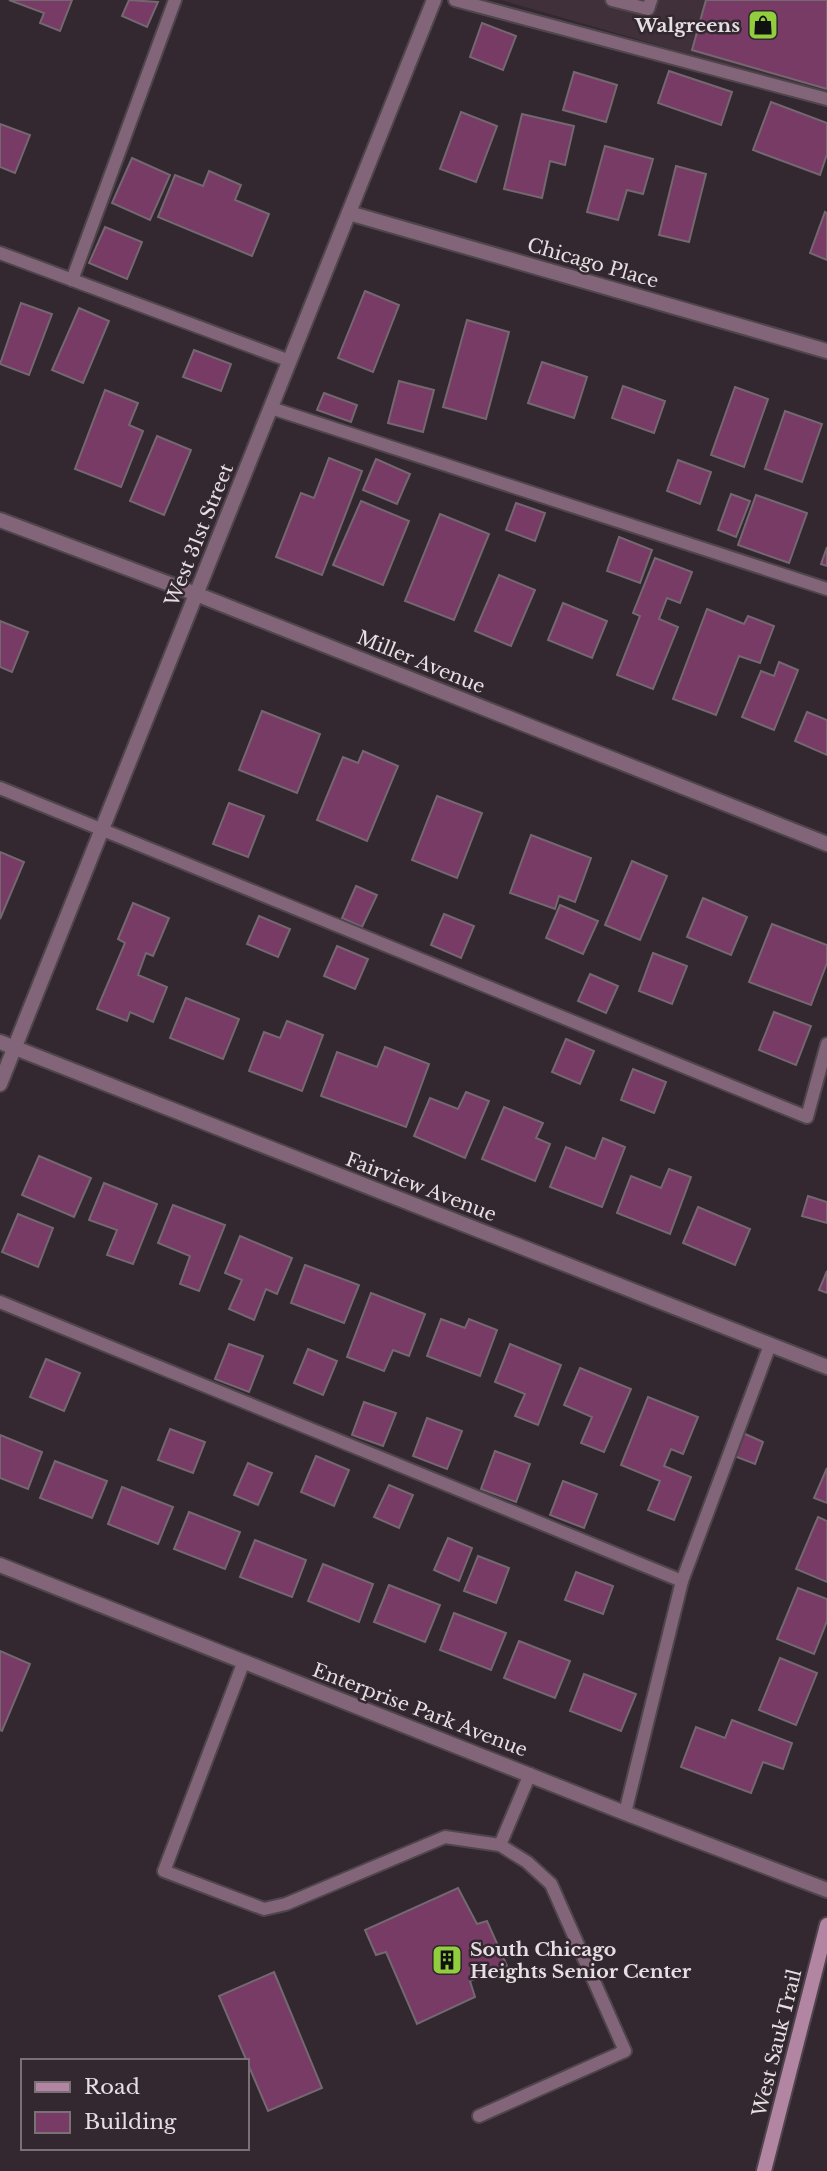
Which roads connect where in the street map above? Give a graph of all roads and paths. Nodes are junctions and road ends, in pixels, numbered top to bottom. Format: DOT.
graph roads {
  1 [pos="175,0"];
  2 [pos="434,0"];
  3 [pos="456,0"];
  4 [pos="612,0"];
  5 [pos="651,0"];
  6 [pos="827,99"];
  7 [pos="349,213"];
  8 [pos="0,253"];
  9 [pos="72,280"];
  10 [pos="827,351"];
  11 [pos="290,361"];
  12 [pos="271,408"];
  13 [pos="0,520"];
  14 [pos="827,589"];
  15 [pos="196,594"];
  16 [pos="0,789"];
  17 [pos="102,830"];
  18 [pos="827,844"];
  19 [pos="0,1042"];
  20 [pos="827,1044"];
  21 [pos="14,1048"];
  22 [pos="0,1084"];
  23 [pos="0,1302"];
  24 [pos="771,1345"];
  25 [pos="827,1367"];
  26 [pos="0,1565"];
  27 [pos="682,1581"];
  28 [pos="244,1661"];
  29 [pos="530,1774"];
  30 [pos="625,1813"];
  31 [pos="500,1845"];
  32 [pos="827,1889"];
  33 [pos="827,1925"];
  34 [pos="821,1973"];
  35 [pos="479,2116"];
  36 [pos="764,2171"];
  1 -- 9 [label="lane"];
  2 -- 7 [label="street, West 31st Street"];
  3 -- 6 [label="lane"];
  4 -- 5 [label="lane"];
  7 -- 10 [label="street, Chicago Place"];
  7 -- 11 [label="street, West 31st Street"];
  8 -- 9 [label="lane"];
  9 -- 11 [label="lane"];
  11 -- 12 [label="street, West 31st Street"];
  12 -- 14 [label="lane"];
  12 -- 15 [label="street, West 31st Street"];
  13 -- 15 [label="street, Miller Avenue"];
  15 -- 17 [label="street, West 31st Street"];
  15 -- 18 [label="street, Miller Avenue"];
  16 -- 17 [label="lane"];
  17 -- 20 [label="lane"];
  17 -- 21 [label="street, West 31st Street"];
  19 -- 21 [label="street, Fairview Avenue"];
  21 -- 22 [label="street, West 31st Street"];
  21 -- 24 [label="street, Fairview Avenue"];
  23 -- 27 [label="lane"];
  24 -- 25 [label="street, Fairview Avenue"];
  24 -- 27 [label="lane"];
  26 -- 28 [label="street, Enterprise Park Avenue"];
  27 -- 30 [label="lane"];
  28 -- 29 [label="street, Enterprise Park Avenue"];
  28 -- 31 [label="lane"];
  29 -- 30 [label="street, Enterprise Park Avenue"];
  29 -- 31 [label="lane"];
  30 -- 32 [label="street, Enterprise Park Avenue"];
  31 -- 35 [label="lane"];
  33 -- 34 [label="main road, West Sauk Trail"];
  34 -- 36 [label="main road, West Sauk Trail"];
}
